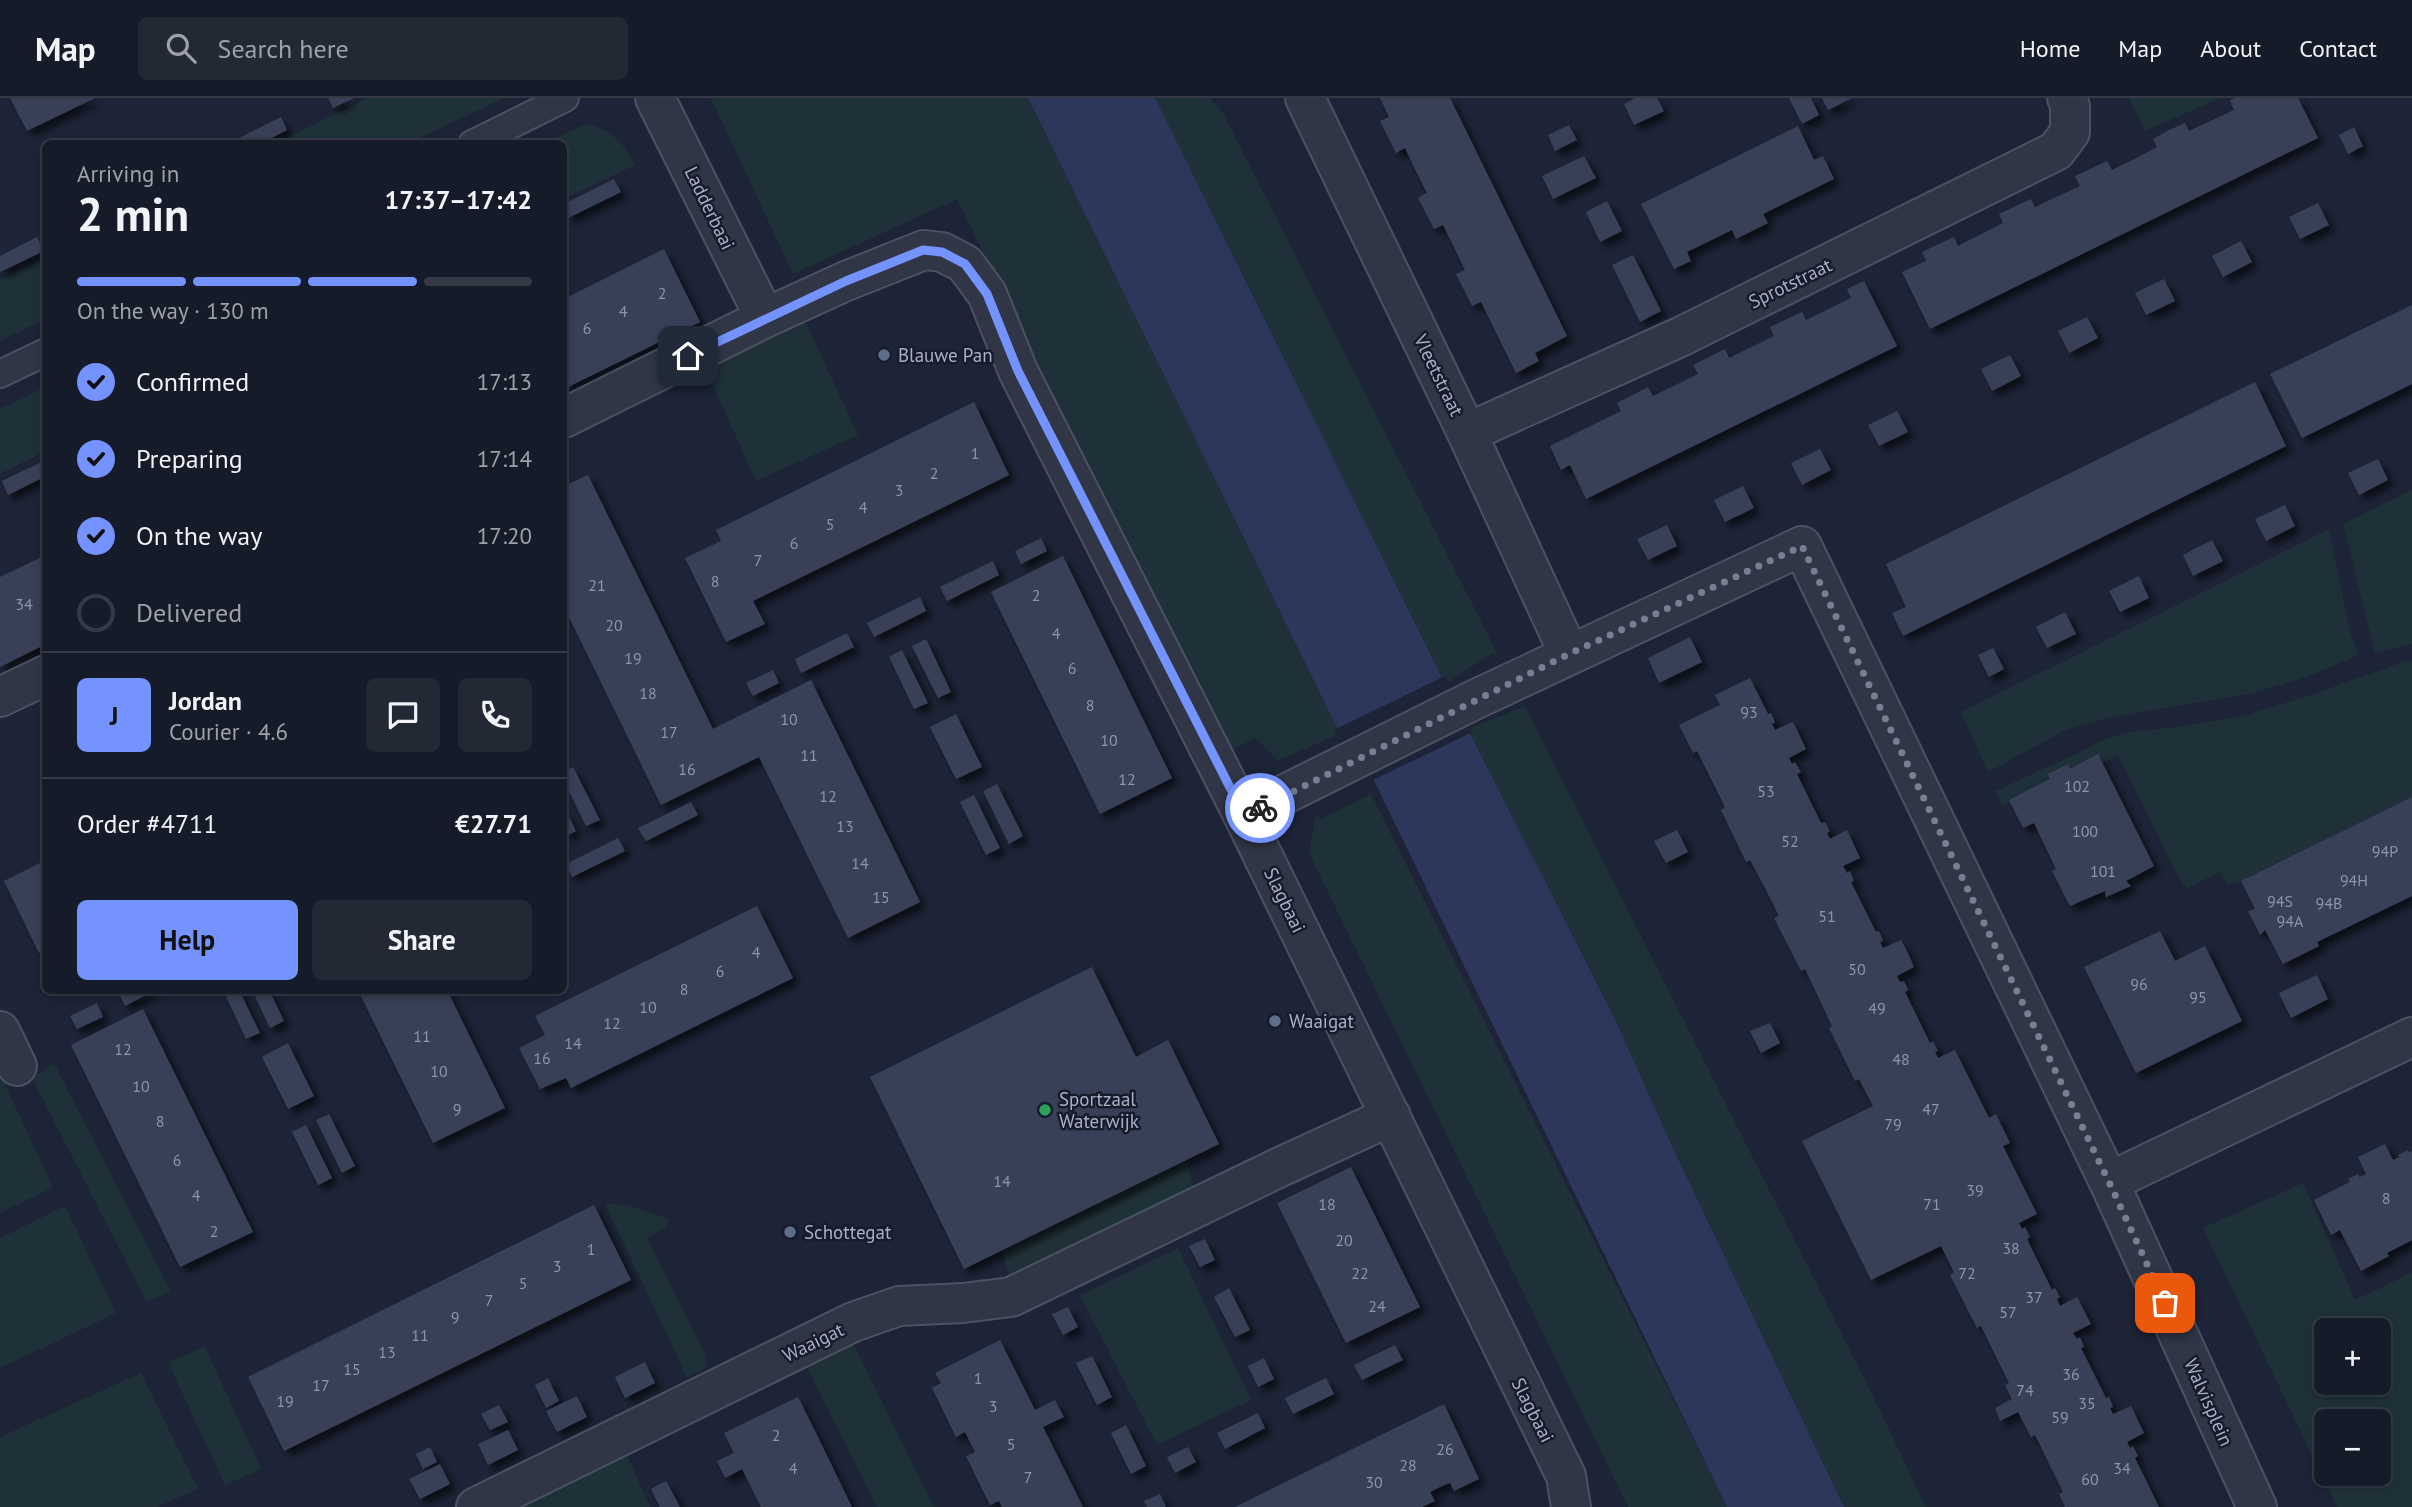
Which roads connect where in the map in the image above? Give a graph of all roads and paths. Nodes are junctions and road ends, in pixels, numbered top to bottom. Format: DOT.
graph roads {
  1 [pos="565,98"];
  2 [pos="654,98"];
  3 [pos="1305,98"];
  4 [pos="2067,98"];
  5 [pos="480,140"];
  6 [pos="765,318"];
  7 [pos="42,354"];
  8 [pos="0,374"];
  9 [pos="567,417"];
  10 [pos="1467,433"];
  11 [pos="1569,654"];
  12 [pos="42,677"];
  13 [pos="0,698"];
  14 [pos="1244,815"];
  15 [pos="0,1031"];
  16 [pos="2412,1037"];
  17 [pos="17,1066"];
  18 [pos="1391,1116"];
  19 [pos="2109,1182"];
  20 [pos="476,1507"];
  21 [pos="1571,1507"];
  22 [pos="2257,1507"];
  1 -- 5 [label="lane"];
  2 -- 6 [label="street, Ladderbaai"];
  3 -- 10 [label="street, Vleetstraat"];
  4 -- 10 [label="street, Sprotstraat"];
  6 -- 9 [label="street"];
  6 -- 14 [label="street, Slagbaai"];
  7 -- 8 [label="lane"];
  10 -- 11 [label="street, Vleetstraat"];
  11 -- 14 [label="street"];
  11 -- 19 [label="street, Walvisplein"];
  12 -- 13 [label="street"];
  14 -- 18 [label="street, Slagbaai"];
  15 -- 17 [label="street"];
  16 -- 19 [label="street"];
  18 -- 20 [label="street, Waaigat"];
  18 -- 21 [label="street, Slagbaai"];
  19 -- 22 [label="street, Walvisplein"];
}
